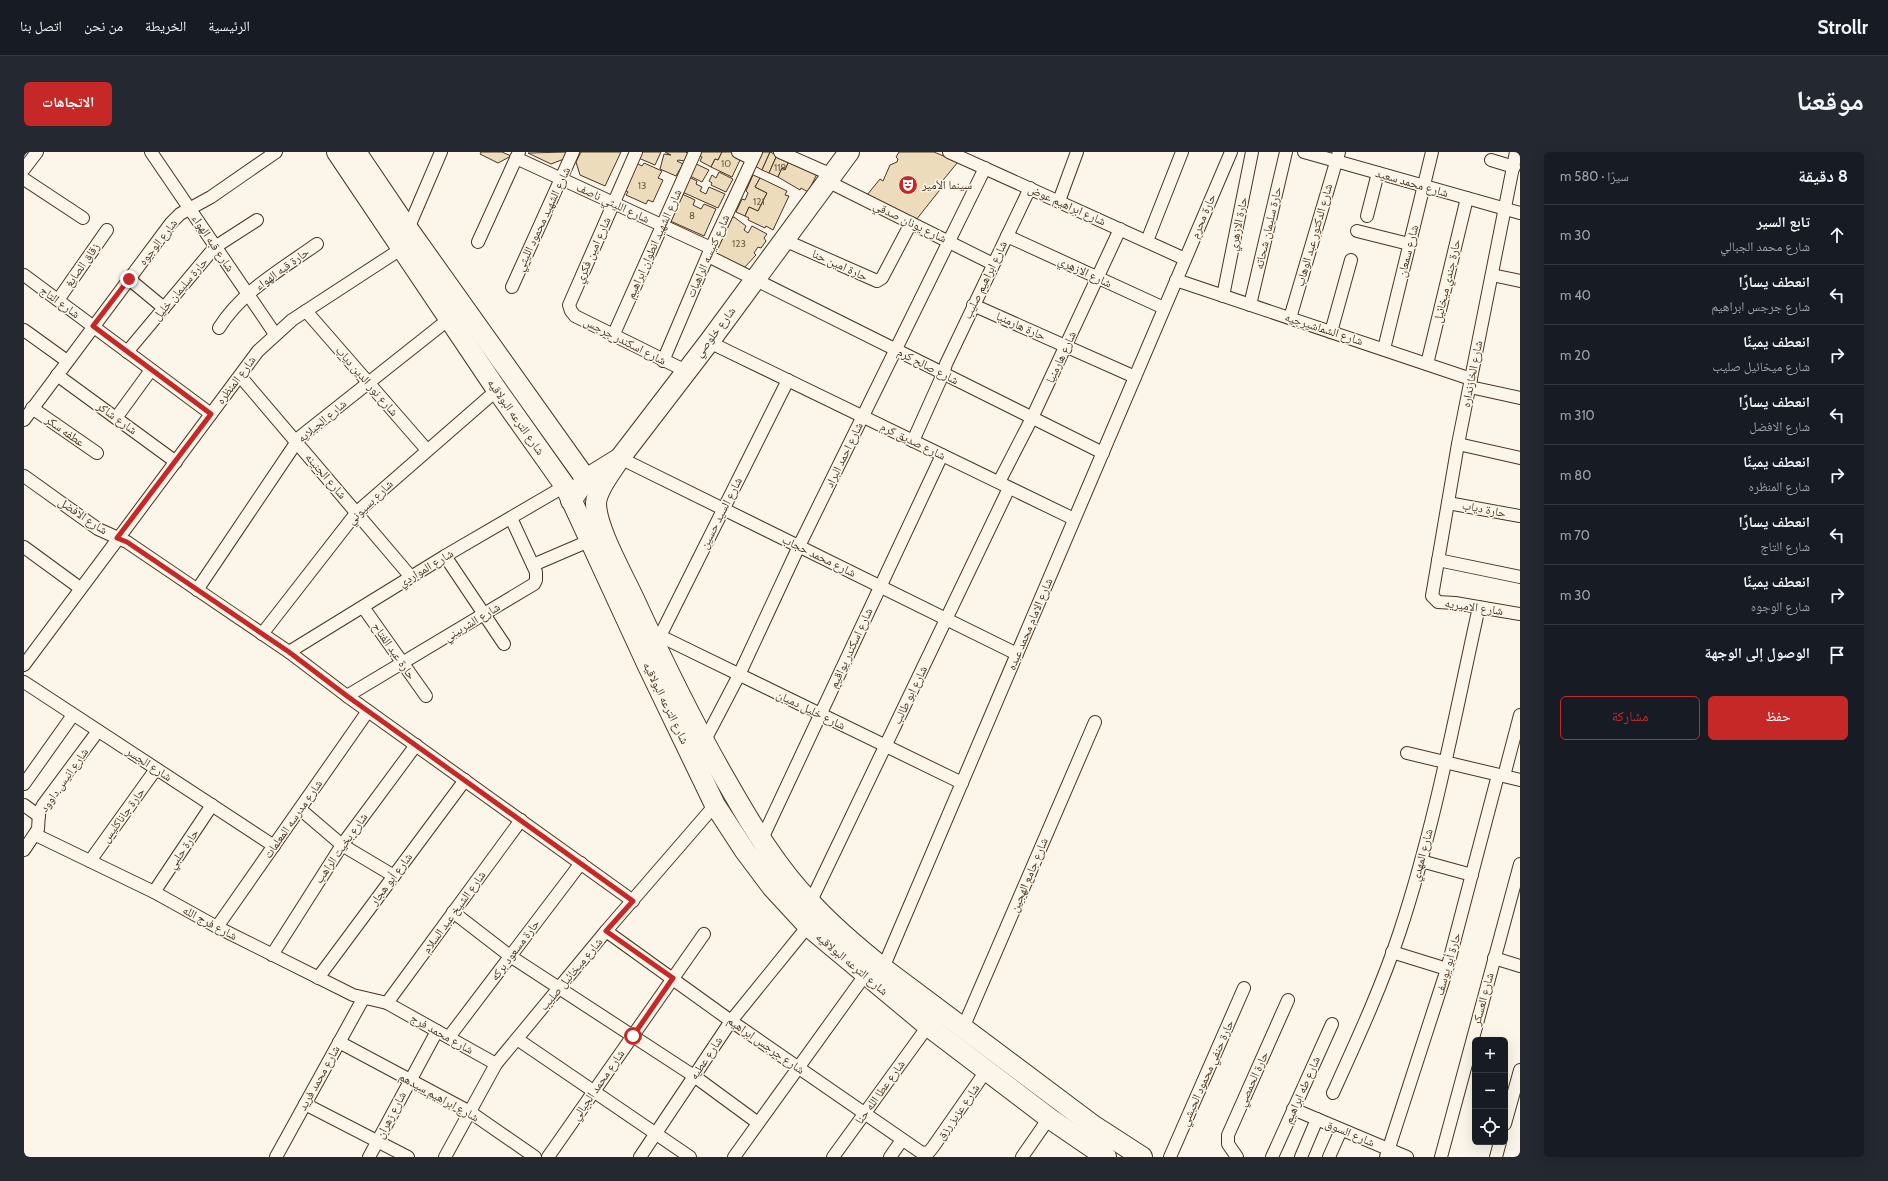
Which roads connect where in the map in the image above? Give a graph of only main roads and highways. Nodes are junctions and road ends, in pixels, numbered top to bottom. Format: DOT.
graph roads {
  1 [pos="337,152"];
  2 [pos="356,152"];
  3 [pos="848,152"];
  4 [pos="620,458"];
  5 [pos="586,479"];
  6 [pos="568,493"];
  7 [pos="656,652"];
  8 [pos="1094,1126"];
  9 [pos="1083,1142"];
  10 [pos="1106,1157"];
  11 [pos="1142,1157"];
  1 -- 6 [label="main road, شارع الترعه البولاقيه"];
  2 -- 5 [label="main road, شارع الترعه البولاقيه"];
  3 -- 4 [label="main road, شارع خلوصي"];
  4 -- 5 [label="main road, شارع خلوصي"];
  4 -- 7 [label="main road, شارع الترعه البولاقيه"];
  5 -- 6 [label="main road, شارع خلوصي"];
  6 -- 7 [label="main road, شارع الترعه البولاقيه"];
  7 -- 8 [label="main road, شارع الترعه البولاقيه"];
  7 -- 9 [label="main road, شارع الترعه البولاقيه"];
  8 -- 9 [label="main road"];
  8 -- 11 [label="main road, شارع الترعه البولاقيه"];
  9 -- 10 [label="main road, شارع الترعه البولاقيه"];
}
